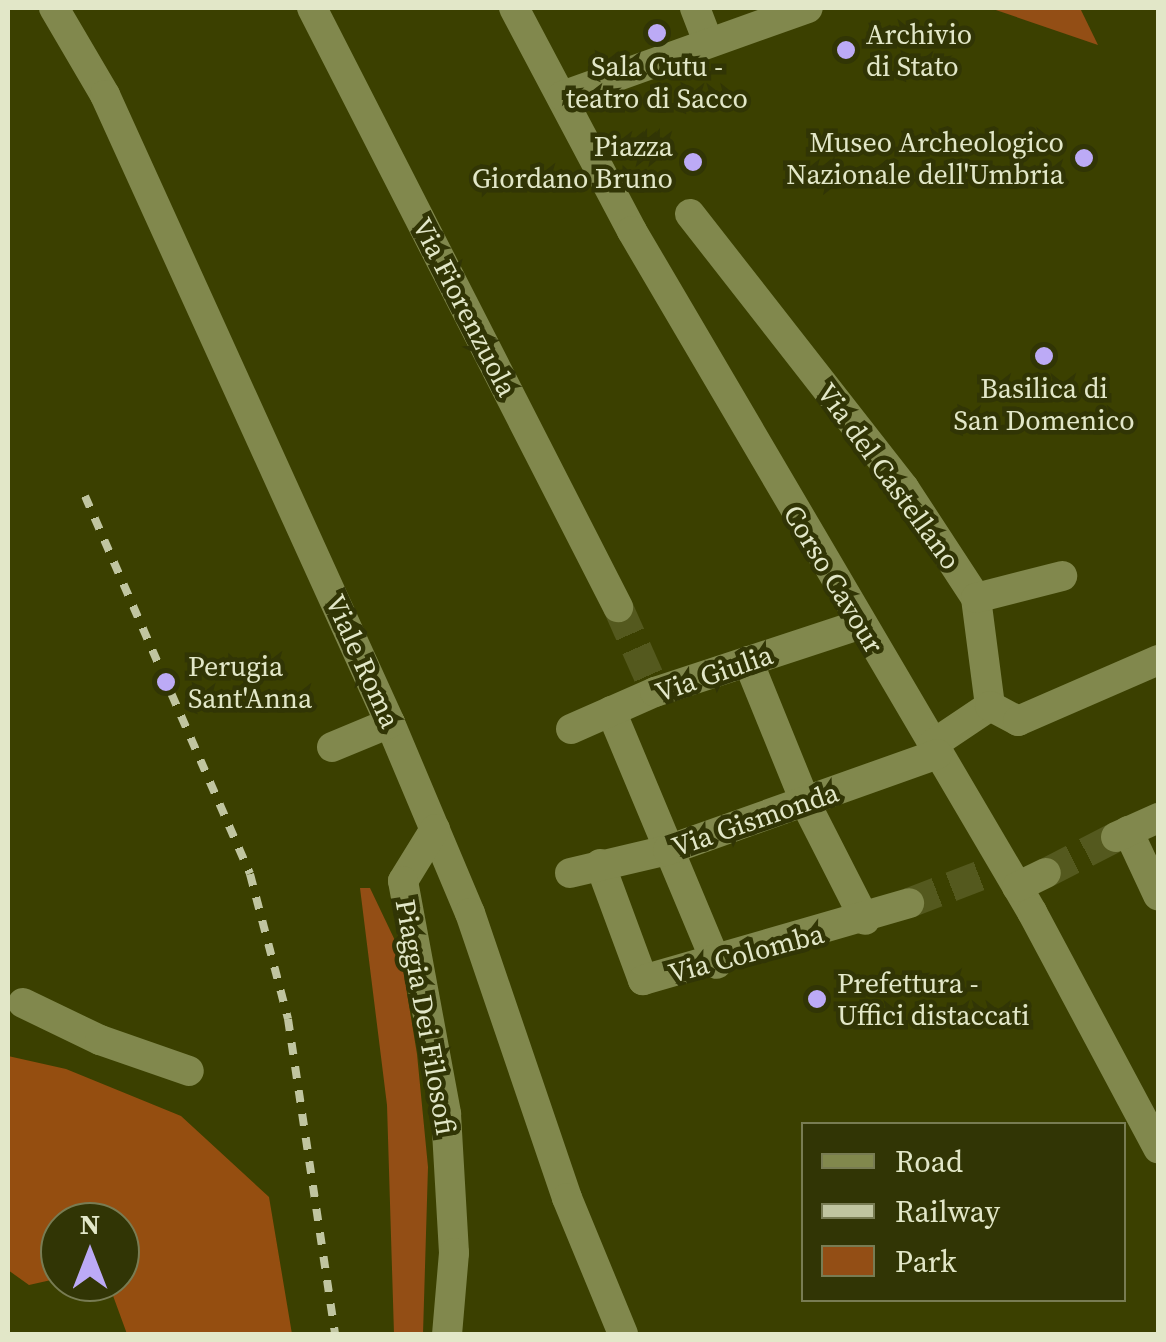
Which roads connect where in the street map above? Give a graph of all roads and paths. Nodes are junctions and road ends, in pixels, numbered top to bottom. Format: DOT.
graph roads {
  1 [pos="54,8"];
  2 [pos="312,8"];
  3 [pos="514,8"];
  4 [pos="695,8"];
  5 [pos="808,8"];
  6 [pos="707,40"];
  7 [pos="562,96"];
  8 [pos="690,214"];
  9 [pos="1062,576"];
  10 [pos="976,598"];
  11 [pos="618,607"];
  12 [pos="859,625"];
  13 [pos="1158,660"];
  14 [pos="748,661"];
  15 [pos="990,706"];
  16 [pos="611,711"];
  17 [pos="390,723"];
  18 [pos="572,728"];
  19 [pos="332,747"];
  20 [pos="934,750"];
  21 [pos="806,804"];
  22 [pos="1158,818"];
  23 [pos="435,829"];
  24 [pos="668,850"];
  25 [pos="585,869"];
  26 [pos="1046,873"];
  27 [pos="1001,875"];
  28 [pos="1158,895"];
  29 [pos="909,902"];
  30 [pos="866,920"];
  31 [pos="716,964"];
  32 [pos="23,1003"];
  33 [pos="189,1071"];
  34 [pos="1158,1148"];
  35 [pos="446,1334"];
  36 [pos="623,1334"];
  1 -- 17 [label="street, Viale Roma"];
  2 -- 11 [label="street, Via Fiorenzuola"];
  3 -- 7 [label="street, Corso Cavour"];
  4 -- 6 [label="street"];
  5 -- 6 [label="street"];
  6 -- 7 [label="street"];
  7 -- 12 [label="street, Corso Cavour"];
  8 -- 10 [label="street, Via del Castellano"];
  9 -- 10 [label="street"];
  10 -- 15 [label="street, Via del Castellano"];
  12 -- 14 [label="street, Via Giulia"];
  12 -- 20 [label="street, Corso Cavour"];
  13 -- 15 [label="street"];
  14 -- 16 [label="street, Via Giulia"];
  14 -- 21 [label="street"];
  15 -- 20 [label="street"];
  16 -- 18 [label="street, Via Giulia"];
  16 -- 24 [label="street"];
  17 -- 19 [label="street"];
  17 -- 23 [label="street, Viale Roma"];
  20 -- 21 [label="street, Via Gismonda"];
  20 -- 27 [label="street, Corso Cavour"];
  21 -- 24 [label="street, Via Gismonda"];
  21 -- 30 [label="street"];
  22 -- 28 [label="street"];
  23 -- 35 [label="street, Piaggia Dei Filosofi"];
  23 -- 36 [label="street, Viale Roma"];
  24 -- 25 [label="street, Via Gismonda"];
  24 -- 31 [label="street"];
  25 -- 31 [label="street, Via Colomba"];
  26 -- 27 [label="street"];
  27 -- 34 [label="street, Corso Cavour"];
  29 -- 30 [label="street, Via Colomba"];
  30 -- 31 [label="street, Via Colomba"];
  32 -- 33 [label="street"];
}
